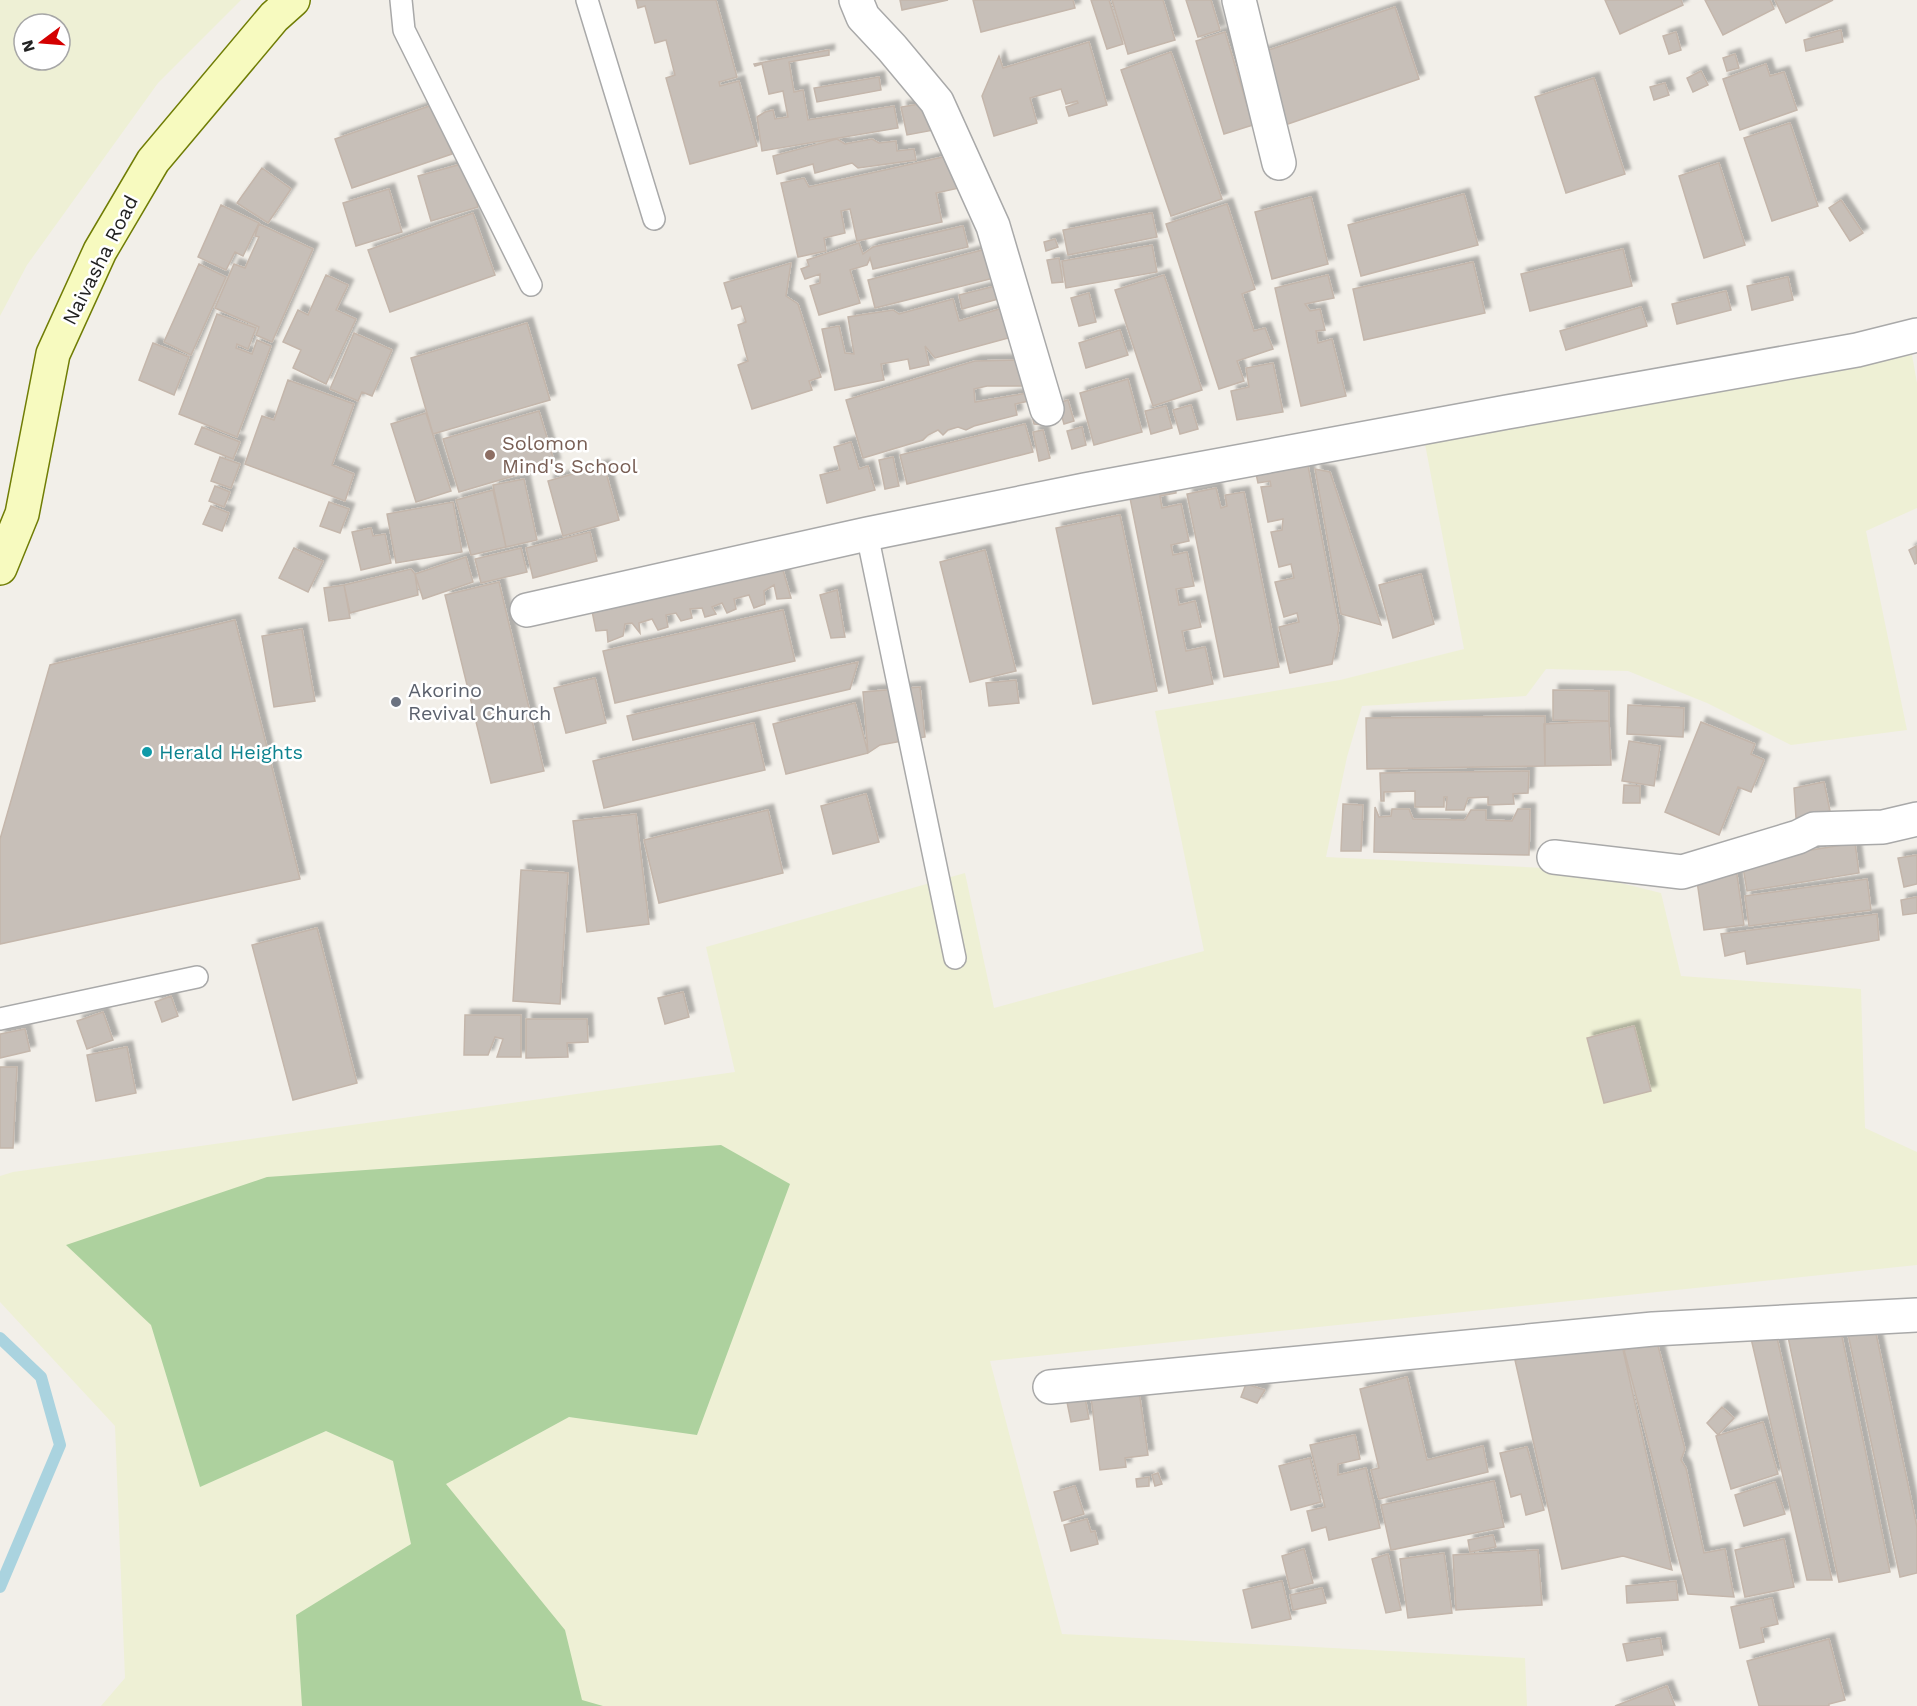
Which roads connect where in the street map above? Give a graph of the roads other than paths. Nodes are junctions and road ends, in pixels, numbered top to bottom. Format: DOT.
graph roads {
  1 [pos="293,0"];
  2 [pos="401,0"];
  3 [pos="587,0"];
  4 [pos="856,0"];
  5 [pos="1239,0"];
  6 [pos="1280,163"];
  7 [pos="654,219"];
  8 [pos="531,285"];
  9 [pos="1917,335"];
  10 [pos="1047,409"];
  11 [pos="867,534"];
  12 [pos="0,568"];
  13 [pos="527,610"];
  14 [pos="1917,819"];
  15 [pos="1554,857"];
  16 [pos="955,958"];
  17 [pos="197,978"];
  18 [pos="0,1019"];
  19 [pos="1917,1315"];
  20 [pos="1050,1387"];
  1 -- 12 [label="main road, Naivasha Road"];
  2 -- 8 [label="lane"];
  3 -- 7 [label="lane"];
  4 -- 10 [label="street"];
  5 -- 6 [label="street"];
  9 -- 11 [label="street"];
  11 -- 13 [label="street"];
  11 -- 16 [label="lane"];
  14 -- 15 [label="street"];
  17 -- 18 [label="lane"];
  19 -- 20 [label="street"];
}
